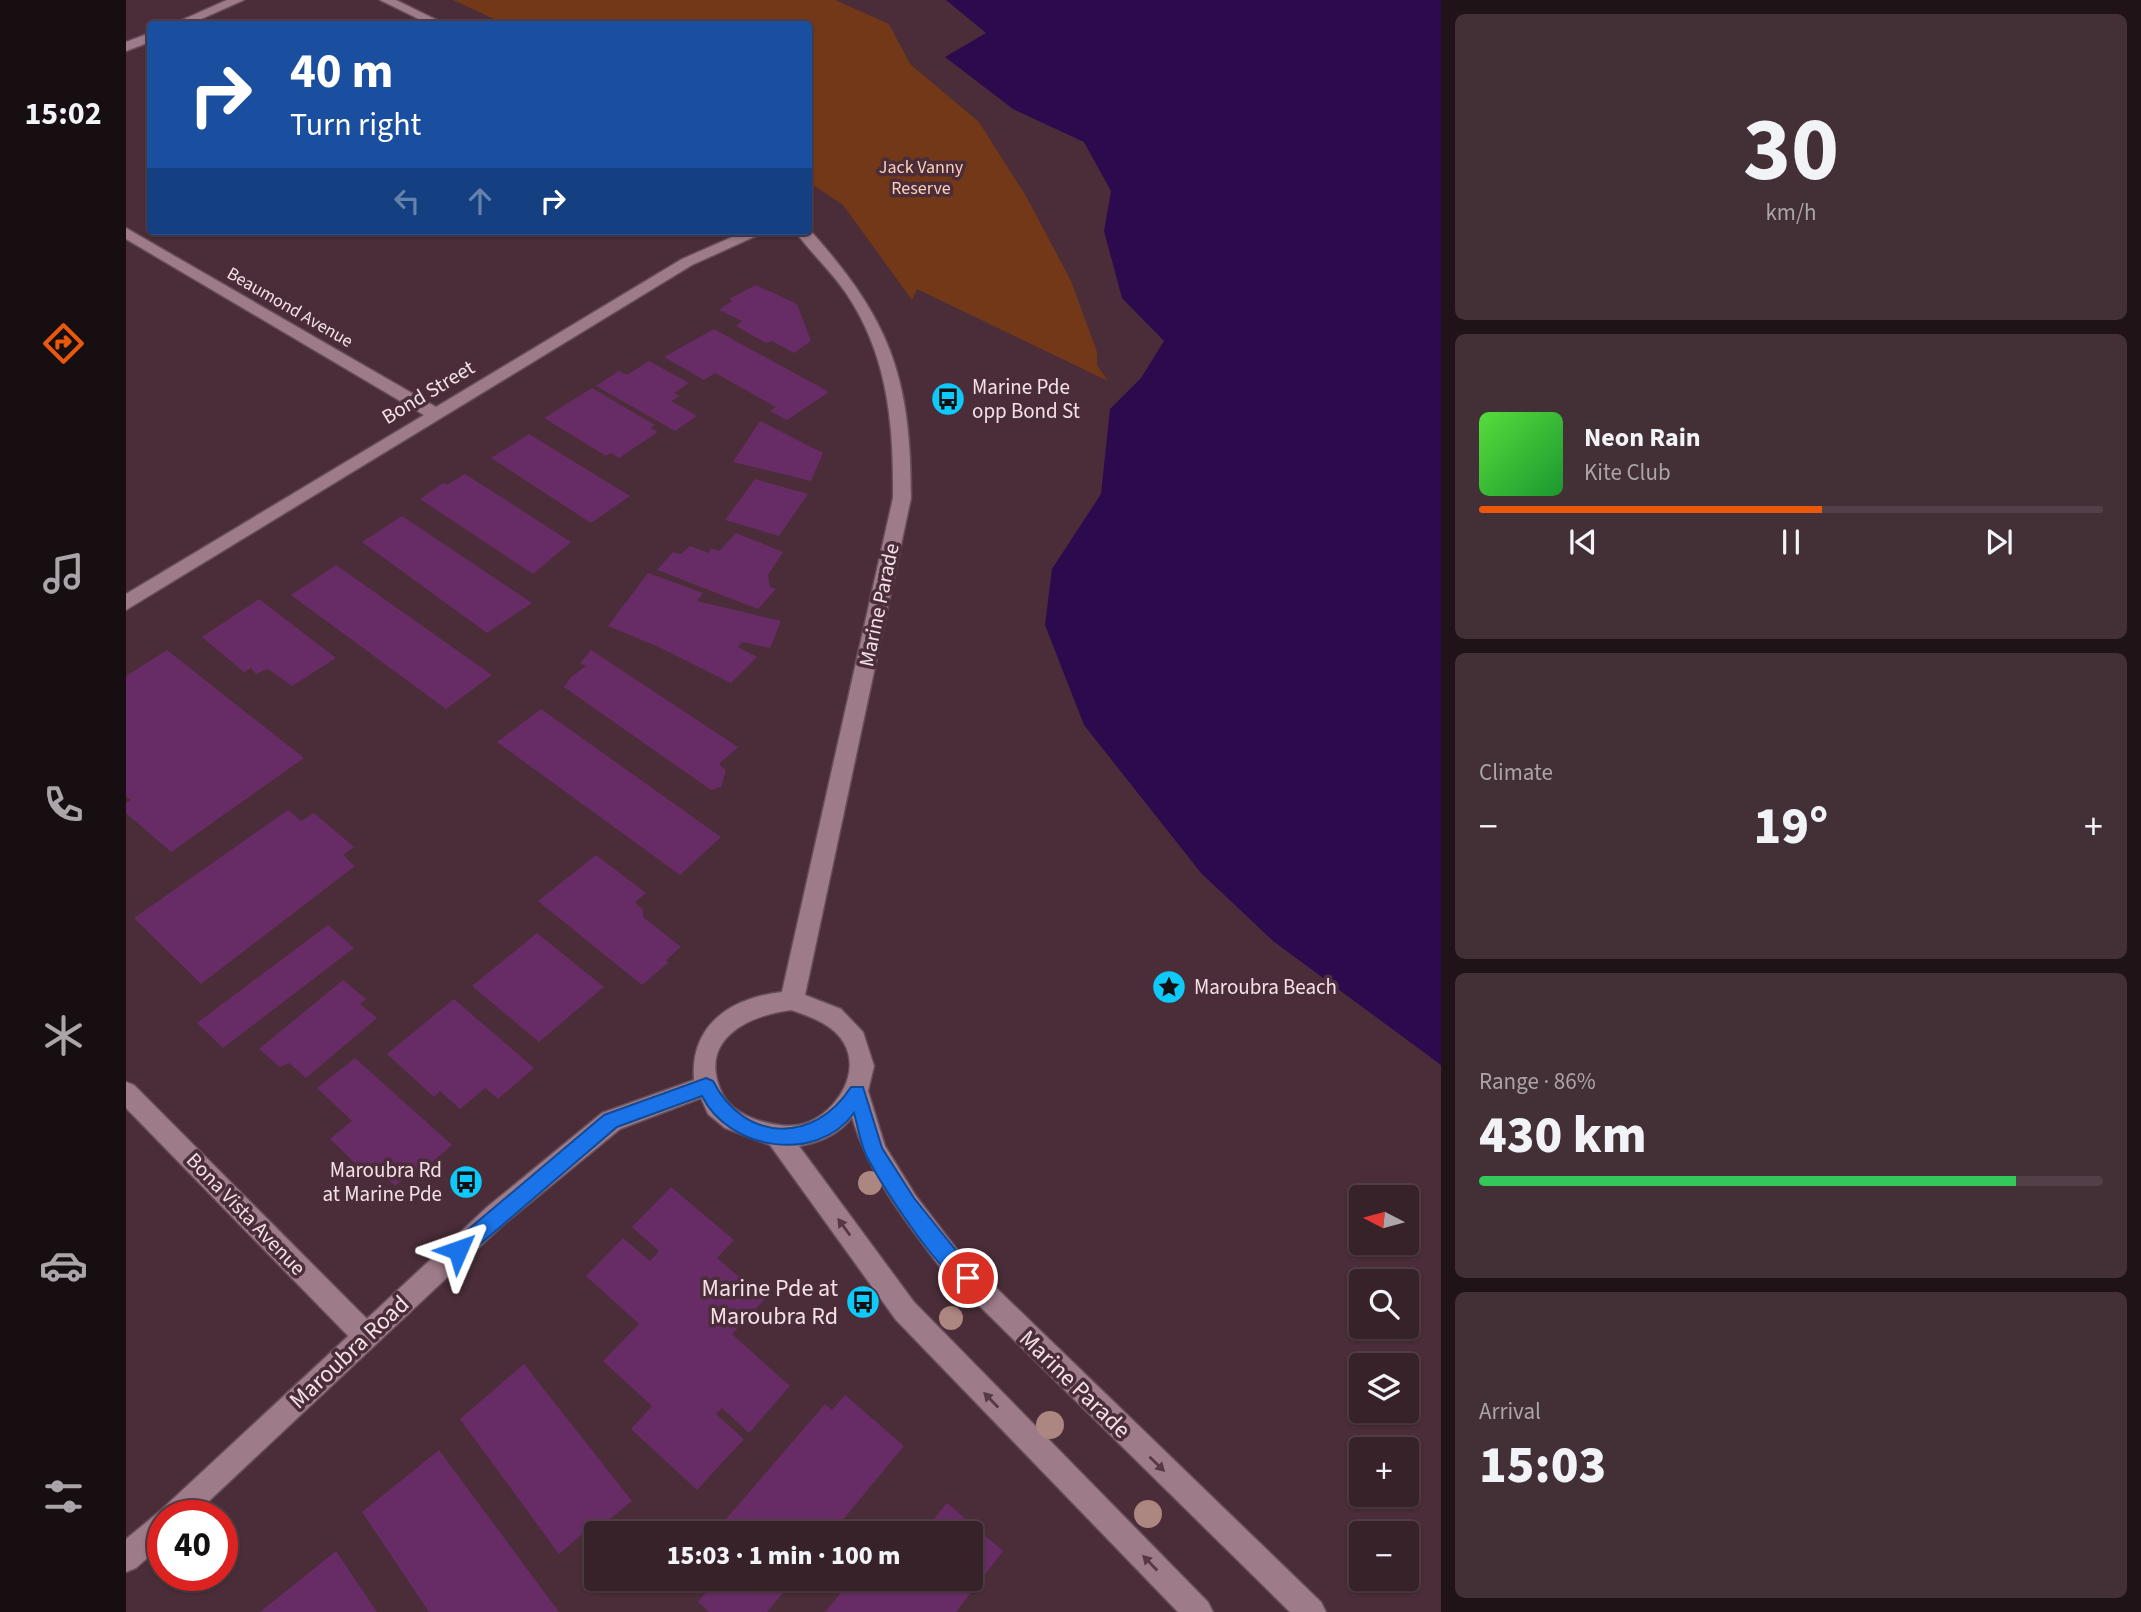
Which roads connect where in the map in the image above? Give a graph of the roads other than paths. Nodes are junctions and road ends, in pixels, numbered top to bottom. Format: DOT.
graph roads {
  1 [pos="238,0"];
  2 [pos="386,0"];
  3 [pos="187,21"];
  4 [pos="432,21"];
  5 [pos="147,38"];
  6 [pos="126,47"];
  7 [pos="126,233"];
  8 [pos="751,235"];
  9 [pos="807,235"];
  10 [pos="435,414"];
  11 [pos="126,603"];
  12 [pos="792,1000"];
  13 [pos="706,1086"];
  14 [pos="126,1092"];
  15 [pos="857,1093"];
  16 [pos="778,1137"];
  17 [pos="366,1336"];
  18 [pos="189,1500"];
  19 [pos="147,1539"];
  20 [pos="126,1558"];
  21 [pos="1198,1612"];
  22 [pos="1311,1612"];
  1 -- 3 [label="street"];
  2 -- 4 [label="street"];
  5 -- 6 [label="street"];
  7 -- 10 [label="street, Beaumond Avenue"];
  8 -- 10 [label="street, Bond Street"];
  9 -- 12 [label="street, Marine Parade"];
  10 -- 11 [label="street, Bond Street"];
  12 -- 13 [label="street"];
  12 -- 15 [label="street"];
  13 -- 16 [label="street"];
  13 -- 17 [label="street, Maroubra Road"];
  14 -- 17 [label="street, Bona Vista Avenue"];
  15 -- 16 [label="street"];
  15 -- 22 [label="street, Marine Parade, one-way"];
  21 -- 16 [label="street, one-way"];
  17 -- 18 [label="street, Maroubra Road"];
  19 -- 20 [label="street"];
}
